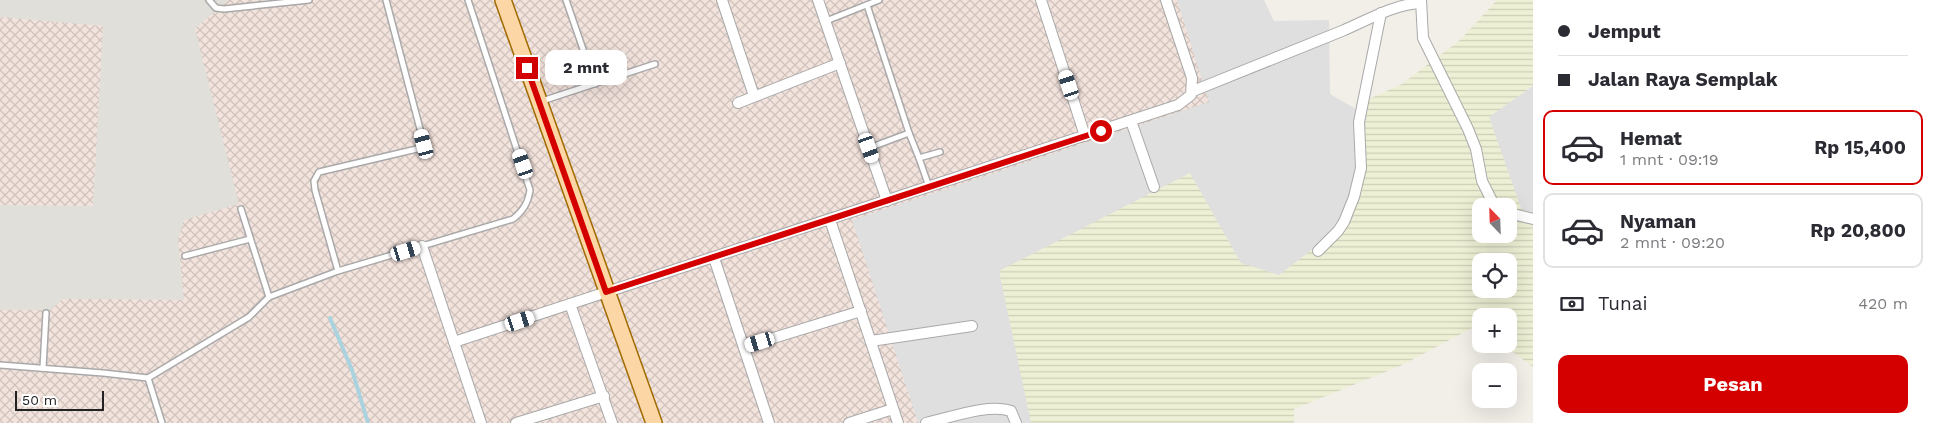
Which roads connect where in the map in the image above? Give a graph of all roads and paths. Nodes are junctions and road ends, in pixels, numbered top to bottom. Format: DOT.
graph roads {
  1 [pos="209,0"];
  2 [pos="309,0"];
  3 [pos="386,0"];
  4 [pos="468,0"];
  5 [pos="503,0"];
  6 [pos="566,0"];
  7 [pos="722,0"];
  8 [pos="818,0"];
  9 [pos="879,0"];
  10 [pos="1040,0"];
  11 [pos="1166,0"];
  12 [pos="1420,1"];
  13 [pos="867,5"];
  14 [pos="1381,12"];
  15 [pos="825,21"];
  16 [pos="840,63"];
  17 [pos="655,64"];
  18 [pos="595,84"];
  19 [pos="1193,91"];
  20 [pos="754,96"];
  21 [pos="539,102"];
  22 [pos="738,103"];
  23 [pos="1131,121"];
  24 [pos="910,133"];
  25 [pos="1085,136"];
  26 [pos="869,148"];
  27 [pos="940,152"];
  28 [pos="919,158"];
  29 [pos="927,182"];
  30 [pos="1154,187"];
  31 [pos="1490,198"];
  32 [pos="887,201"];
  33 [pos="241,209"];
  34 [pos="1518,215"];
  35 [pos="1533,219"];
  36 [pos="830,220"];
  37 [pos="250,239"];
  38 [pos="422,246"];
  39 [pos="1318,251"];
  40 [pos="185,256"];
  41 [pos="714,258"];
  42 [pos="338,271"];
  43 [pos="606,292"];
  44 [pos="269,297"];
  45 [pos="570,304"];
  46 [pos="861,311"];
  47 [pos="46,313"];
  48 [pos="972,326"];
  49 [pos="871,341"];
  50 [pos="454,342"];
  51 [pos="744,347"];
  52 [pos="0,365"];
  53 [pos="43,368"];
  54 [pos="148,378"];
  55 [pos="604,396"];
  56 [pos="893,409"];
  57 [pos="162,423"];
  58 [pos="481,423"];
  59 [pos="516,423"];
  60 [pos="612,423"];
  61 [pos="654,423"];
  62 [pos="769,423"];
  63 [pos="849,423"];
  64 [pos="898,423"];
  65 [pos="926,423"];
  66 [pos="1016,423"];
  1 -- 2 [label="lane"];
  3 -- 42 [label="lane"];
  4 -- 38 [label="lane"];
  5 -- 21 [label="main road"];
  6 -- 18 [label="lane"];
  7 -- 20 [label="street"];
  8 -- 15 [label="street"];
  9 -- 13 [label="lane"];
  10 -- 25 [label="street"];
  11 -- 19 [label="street"];
  12 -- 14 [label="street"];
  12 -- 31 [label="street"];
  13 -- 15 [label="lane"];
  13 -- 24 [label="lane"];
  14 -- 19 [label="street"];
  14 -- 39 [label="street"];
  15 -- 16 [label="street"];
  16 -- 20 [label="street"];
  16 -- 26 [label="street"];
  17 -- 18 [label="lane"];
  18 -- 21 [label="lane"];
  19 -- 23 [label="street"];
  20 -- 22 [label="street"];
  21 -- 43 [label="main road"];
  23 -- 25 [label="street"];
  23 -- 30 [label="street"];
  24 -- 26 [label="lane"];
  24 -- 28 [label="lane"];
  25 -- 32 [label="street"];
  26 -- 32 [label="street"];
  27 -- 28 [label="lane"];
  28 -- 29 [label="lane"];
  32 -- 36 [label="street"];
  33 -- 37 [label="lane"];
  34 -- 35 [label="street"];
  36 -- 41 [label="street"];
  36 -- 46 [label="street"];
  37 -- 40 [label="lane"];
  37 -- 44 [label="lane"];
  38 -- 42 [label="lane"];
  38 -- 50 [label="street"];
  41 -- 43 [label="street"];
  41 -- 51 [label="street"];
  42 -- 44 [label="lane"];
  43 -- 45 [label="street"];
  43 -- 61 [label="main road"];
  44 -- 54 [label="lane"];
  45 -- 50 [label="street"];
  45 -- 55 [label="street"];
  46 -- 49 [label="street"];
  46 -- 51 [label="street"];
  47 -- 53 [label="lane"];
  48 -- 49 [label="street"];
  49 -- 56 [label="street"];
  50 -- 58 [label="street"];
  51 -- 62 [label="street"];
  52 -- 53 [label="lane"];
  53 -- 54 [label="lane"];
  54 -- 57 [label="lane"];
  55 -- 59 [label="street"];
  55 -- 60 [label="street"];
  56 -- 63 [label="street"];
  56 -- 64 [label="street"];
  65 -- 66 [label="street"];
}
